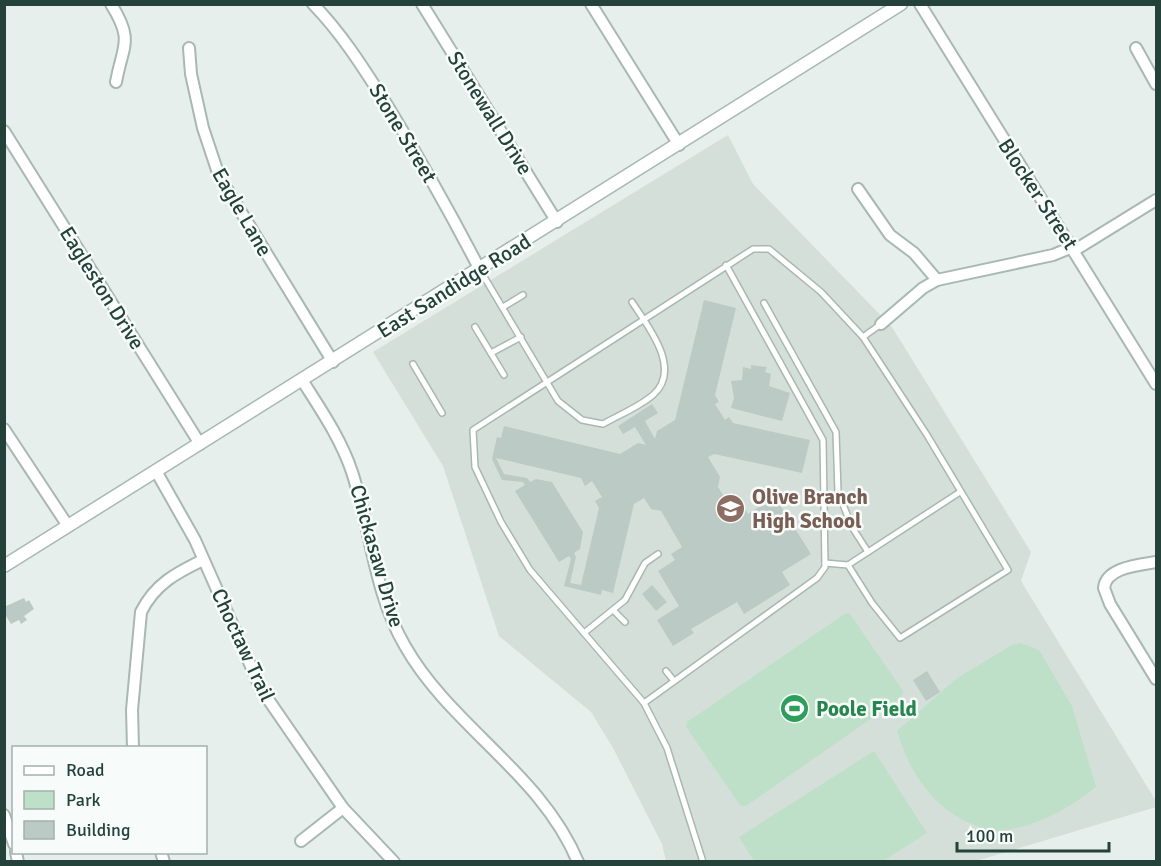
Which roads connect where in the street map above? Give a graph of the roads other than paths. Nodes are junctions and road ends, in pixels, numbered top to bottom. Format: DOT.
graph roads {
  1 [pos="111,4"];
  2 [pos="313,4"];
  3 [pos="422,4"];
  4 [pos="591,4"];
  5 [pos="901,4"];
  6 [pos="920,4"];
  7 [pos="189,48"];
  8 [pos="1136,48"];
  9 [pos="116,82"];
  10 [pos="1156,84"];
  11 [pos="4,131"];
  12 [pos="679,145"];
  13 [pos="858,189"];
  14 [pos="1156,200"];
  15 [pos="557,222"];
  16 [pos="1073,249"];
  17 [pos="726,266"];
  18 [pos="480,270"];
  19 [pos="937,280"];
  20 [pos="523,295"];
  21 [pos="632,302"];
  22 [pos="764,303"];
  23 [pos="503,307"];
  24 [pos="643,319"];
  25 [pos="881,324"];
  26 [pos="475,327"];
  27 [pos="520,337"];
  28 [pos="863,337"];
  29 [pos="491,353"];
  30 [pos="333,362"];
  31 [pos="413,364"];
  32 [pos="504,375"];
  33 [pos="302,380"];
  34 [pos="547,381"];
  35 [pos="1156,384"];
  36 [pos="442,413"];
  37 [pos="4,429"];
  38 [pos="200,444"];
  39 [pos="156,471"];
  40 [pos="960,492"];
  41 [pos="68,526"];
  42 [pos="868,552"];
  43 [pos="658,554"];
  44 [pos="203,560"];
  45 [pos="1156,562"];
  46 [pos="825,563"];
  47 [pos="849,565"];
  48 [pos="4,566"];
  49 [pos="613,610"];
  50 [pos="625,622"];
  51 [pos="584,633"];
  52 [pos="666,671"];
  53 [pos="1156,679"];
  54 [pos="674,681"];
  55 [pos="644,703"];
  56 [pos="133,746"];
  57 [pos="343,808"];
  58 [pos="4,815"];
  59 [pos="12,838"];
  60 [pos="301,841"];
  61 [pos="394,861"];
  62 [pos="578,861"];
  63 [pos="703,861"];
  1 -- 9 [label="street"];
  2 -- 18 [label="street, Stone Street"];
  3 -- 15 [label="street, Stonewall Drive"];
  4 -- 12 [label="street"];
  5 -- 12 [label="street, East Sandidge Road"];
  6 -- 16 [label="street, Blocker Street"];
  7 -- 30 [label="street, Eagle Lane"];
  8 -- 10 [label="street"];
  11 -- 38 [label="street, Eagleston Drive"];
  12 -- 15 [label="street, East Sandidge Road"];
  13 -- 19 [label="street"];
  14 -- 16 [label="street"];
  15 -- 18 [label="street, East Sandidge Road"];
  16 -- 19 [label="street"];
  16 -- 35 [label="street, Blocker Street"];
  17 -- 24 [label="lane"];
  17 -- 28 [label="lane"];
  17 -- 46 [label="lane"];
  18 -- 23 [label="lane"];
  18 -- 30 [label="street, East Sandidge Road"];
  19 -- 25 [label="street"];
  20 -- 23 [label="lane"];
  21 -- 24 [label="lane"];
  22 -- 42 [label="lane"];
  23 -- 27 [label="lane"];
  24 -- 34 [label="lane"];
  24 -- 34 [label="lane"];
  25 -- 28 [label="lane"];
  26 -- 29 [label="lane"];
  27 -- 29 [label="lane"];
  27 -- 34 [label="lane"];
  28 -- 40 [label="lane"];
  29 -- 32 [label="lane"];
  30 -- 33 [label="street, East Sandidge Road"];
  31 -- 36 [label="lane"];
  33 -- 38 [label="street, East Sandidge Road"];
  33 -- 62 [label="street, Chickasaw Drive"];
  34 -- 51 [label="lane"];
  37 -- 41 [label="street"];
  38 -- 39 [label="street, East Sandidge Road"];
  39 -- 41 [label="street, East Sandidge Road"];
  39 -- 44 [label="street, Choctaw Trail"];
  40 -- 42 [label="lane"];
  40 -- 47 [label="lane"];
  41 -- 48 [label="street, East Sandidge Road"];
  42 -- 47 [label="lane"];
  43 -- 49 [label="lane"];
  44 -- 56 [label="street"];
  44 -- 57 [label="street, Choctaw Trail"];
  45 -- 53 [label="street"];
  46 -- 47 [label="lane"];
  46 -- 54 [label="lane"];
  49 -- 50 [label="lane"];
  49 -- 51 [label="lane"];
  51 -- 55 [label="lane"];
  52 -- 54 [label="lane"];
  54 -- 55 [label="lane"];
  55 -- 63 [label="lane"];
  57 -- 60 [label="street"];
  57 -- 61 [label="street, Choctaw Trail"];
  58 -- 59 [label="street"];
}
